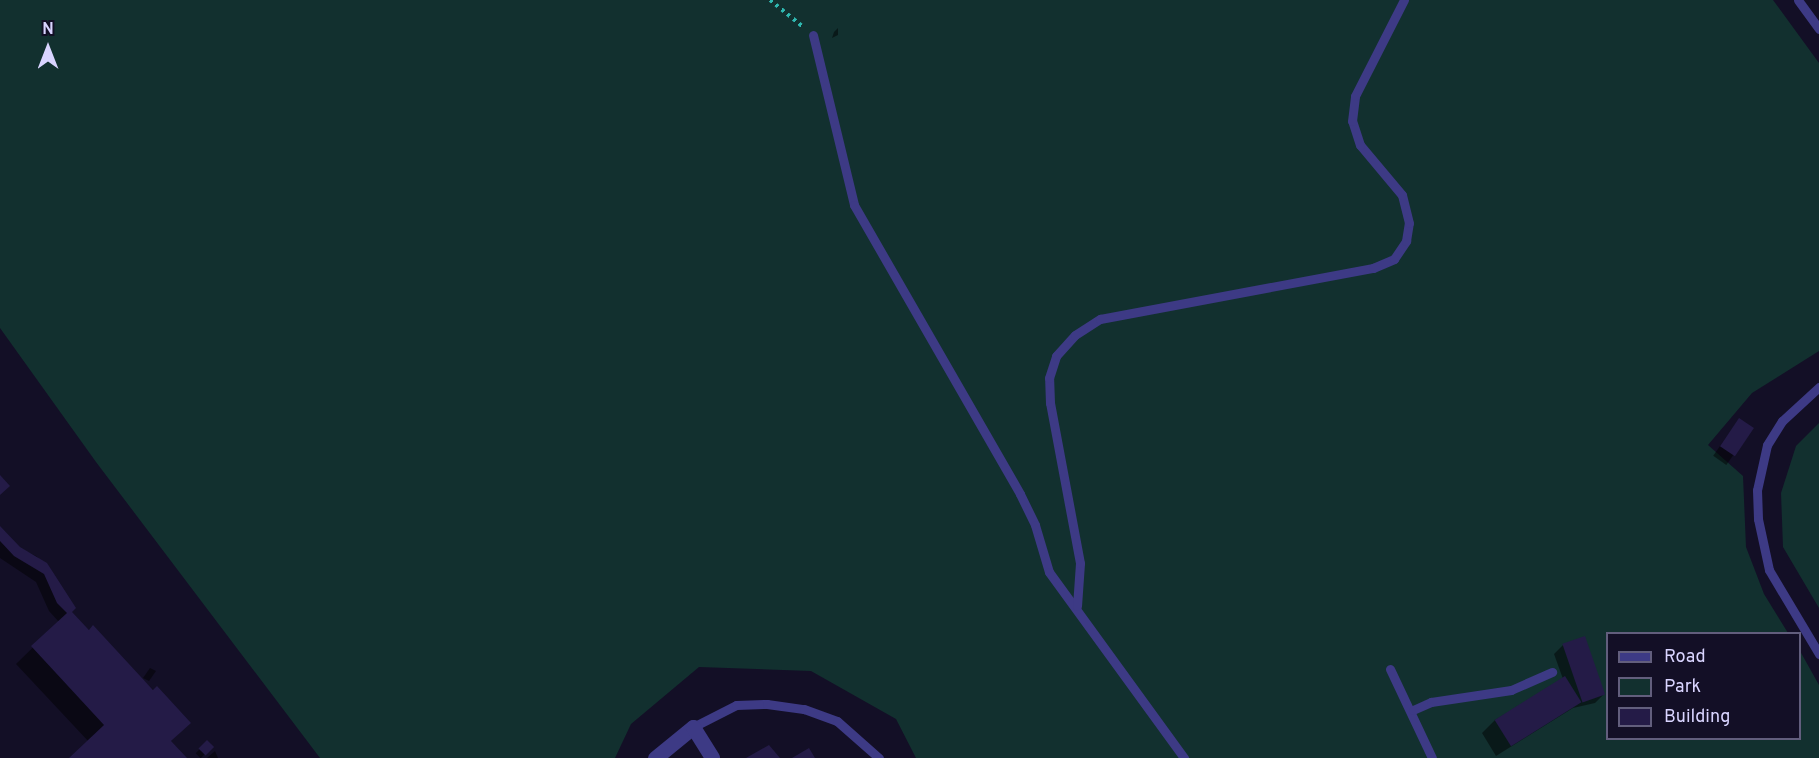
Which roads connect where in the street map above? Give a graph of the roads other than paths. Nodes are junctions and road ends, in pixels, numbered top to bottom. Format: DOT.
graph roads {
  1 [pos="1404,0"];
  2 [pos="1798,0"];
  3 [pos="1819,29"];
  4 [pos="813,35"];
  5 [pos="1819,387"];
  6 [pos="1077,606"];
  7 [pos="1819,654"];
  8 [pos="1390,669"];
  9 [pos="1552,672"];
  10 [pos="1413,710"];
  11 [pos="693,727"];
  12 [pos="655,758"];
  13 [pos="712,758"];
  14 [pos="879,758"];
  15 [pos="1184,758"];
  16 [pos="1432,758"];
  1 -- 6 [label="lane"];
  2 -- 3 [label="lane"];
  4 -- 6 [label="lane"];
  5 -- 7 [label="lane"];
  6 -- 15 [label="lane"];
  8 -- 10 [label="lane"];
  9 -- 10 [label="lane"];
  10 -- 16 [label="lane"];
  11 -- 12 [label="street"];
  11 -- 13 [label="street"];
  11 -- 14 [label="lane"];
}
